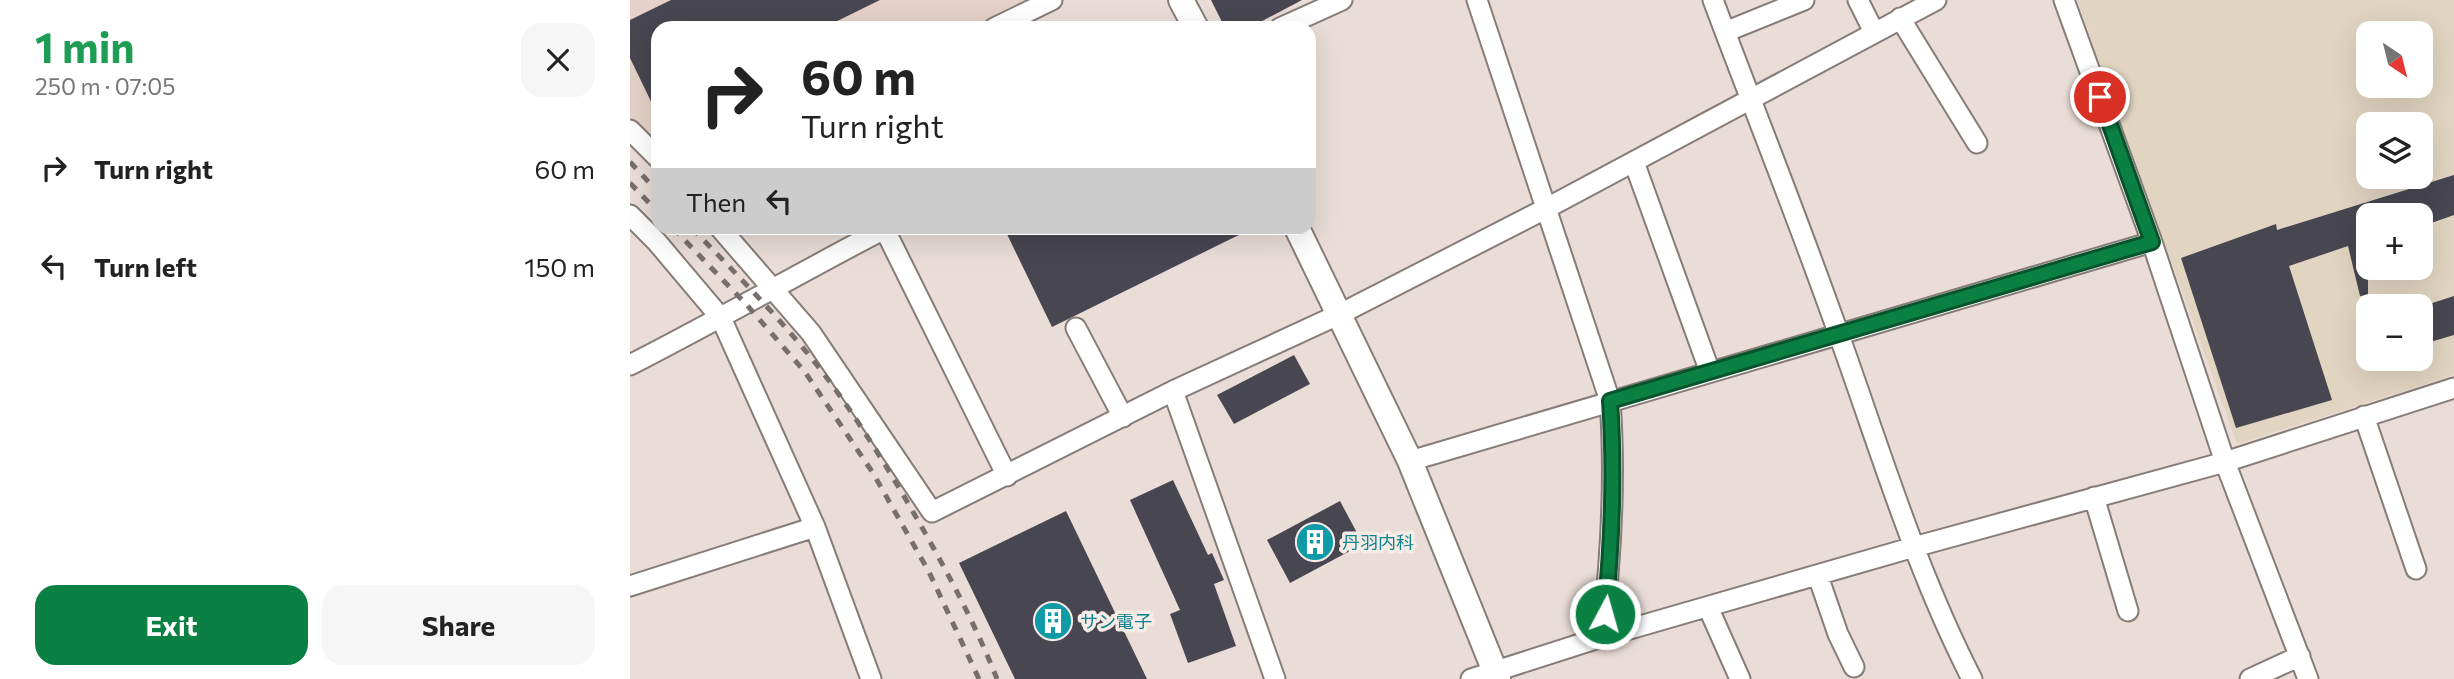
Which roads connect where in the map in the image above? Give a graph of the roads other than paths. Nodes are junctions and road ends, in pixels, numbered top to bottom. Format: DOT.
graph roads {
  1 [pos="1052,0"];
  2 [pos="1181,0"];
  3 [pos="1342,0"];
  4 [pos="1477,0"];
  5 [pos="1713,0"];
  6 [pos="1804,0"];
  7 [pos="1858,0"];
  8 [pos="1936,0"];
  9 [pos="2064,0"];
  10 [pos="1900,18"];
  11 [pos="1008,21"];
  12 [pos="1192,21"];
  13 [pos="1296,21"];
  14 [pos="1725,32"];
  15 [pos="1874,32"];
  16 [pos="1750,99"];
  17 [pos="630,130"];
  18 [pos="1977,143"];
  19 [pos="651,152"];
  20 [pos="1634,162"];
  21 [pos="1547,208"];
  22 [pos="630,215"];
  23 [pos="726,235"];
  24 [pos="872,235"];
  25 [pos="888,235"];
  26 [pos="1300,235"];
  27 [pos="2152,242"];
  28 [pos="773,287"];
  29 [pos="1340,314"];
  30 [pos="721,318"];
  31 [pos="1076,328"];
  32 [pos="1839,333"];
  33 [pos="630,365"];
  34 [pos="1710,372"];
  35 [pos="2454,388"];
  36 [pos="1173,391"];
  37 [pos="1610,401"];
  38 [pos="2364,416"];
  39 [pos="1123,417"];
  40 [pos="1410,461"];
  41 [pos="2225,462"];
  42 [pos="1007,476"];
  43 [pos="2094,497"];
  44 [pos="815,527"];
  45 [pos="1914,547"];
  46 [pos="2416,569"];
  47 [pos="1818,576"];
  48 [pos="630,586"];
  49 [pos="1708,607"];
  50 [pos="2128,611"];
  51 [pos="1602,637"];
  52 [pos="2300,656"];
  53 [pos="1854,667"];
  54 [pos="1497,675"];
  55 [pos="871,679"];
  56 [pos="1275,679"];
  57 [pos="1471,679"];
  58 [pos="1740,679"];
  59 [pos="1972,679"];
  60 [pos="2250,679"];
  61 [pos="2308,679"];
  1 -- 11 [label="street"];
  2 -- 12 [label="street"];
  3 -- 13 [label="street"];
  4 -- 21 [label="street"];
  5 -- 14 [label="street"];
  6 -- 14 [label="street"];
  7 -- 15 [label="street"];
  8 -- 10 [label="street"];
  9 -- 27 [label="street"];
  10 -- 15 [label="street"];
  10 -- 18 [label="street"];
  14 -- 16 [label="street"];
  15 -- 16 [label="street"];
  16 -- 20 [label="street"];
  16 -- 32 [label="street"];
  17 -- 19 [label="street"];
  20 -- 21 [label="street"];
  20 -- 34 [label="street"];
  21 -- 29 [label="street"];
  21 -- 37 [label="street"];
  22 -- 30 [label="street"];
  23 -- 28 [label="street"];
  24 -- 28 [label="street"];
  25 -- 42 [label="street"];
  26 -- 29 [label="street"];
  27 -- 32 [label="street"];
  27 -- 41 [label="street"];
  28 -- 30 [label="street"];
  28 -- 42 [label="street"];
  29 -- 36 [label="street"];
  29 -- 40 [label="street"];
  30 -- 33 [label="street"];
  30 -- 44 [label="street"];
  31 -- 39 [label="street"];
  32 -- 34 [label="street"];
  32 -- 45 [label="street"];
  34 -- 37 [label="street"];
  35 -- 38 [label="street"];
  36 -- 39 [label="street"];
  36 -- 56 [label="street"];
  37 -- 40 [label="street"];
  37 -- 51 [label="street"];
  38 -- 41 [label="street"];
  38 -- 46 [label="street"];
  39 -- 42 [label="street"];
  40 -- 54 [label="street"];
  41 -- 43 [label="street"];
  41 -- 52 [label="street"];
  43 -- 45 [label="street"];
  43 -- 50 [label="street"];
  44 -- 48 [label="street"];
  44 -- 55 [label="street"];
  45 -- 47 [label="street"];
  45 -- 59 [label="street"];
  47 -- 49 [label="street"];
  47 -- 53 [label="street"];
  49 -- 51 [label="street"];
  49 -- 58 [label="street"];
  51 -- 54 [label="street"];
  52 -- 60 [label="street"];
  52 -- 61 [label="street"];
  54 -- 57 [label="street"];
}
